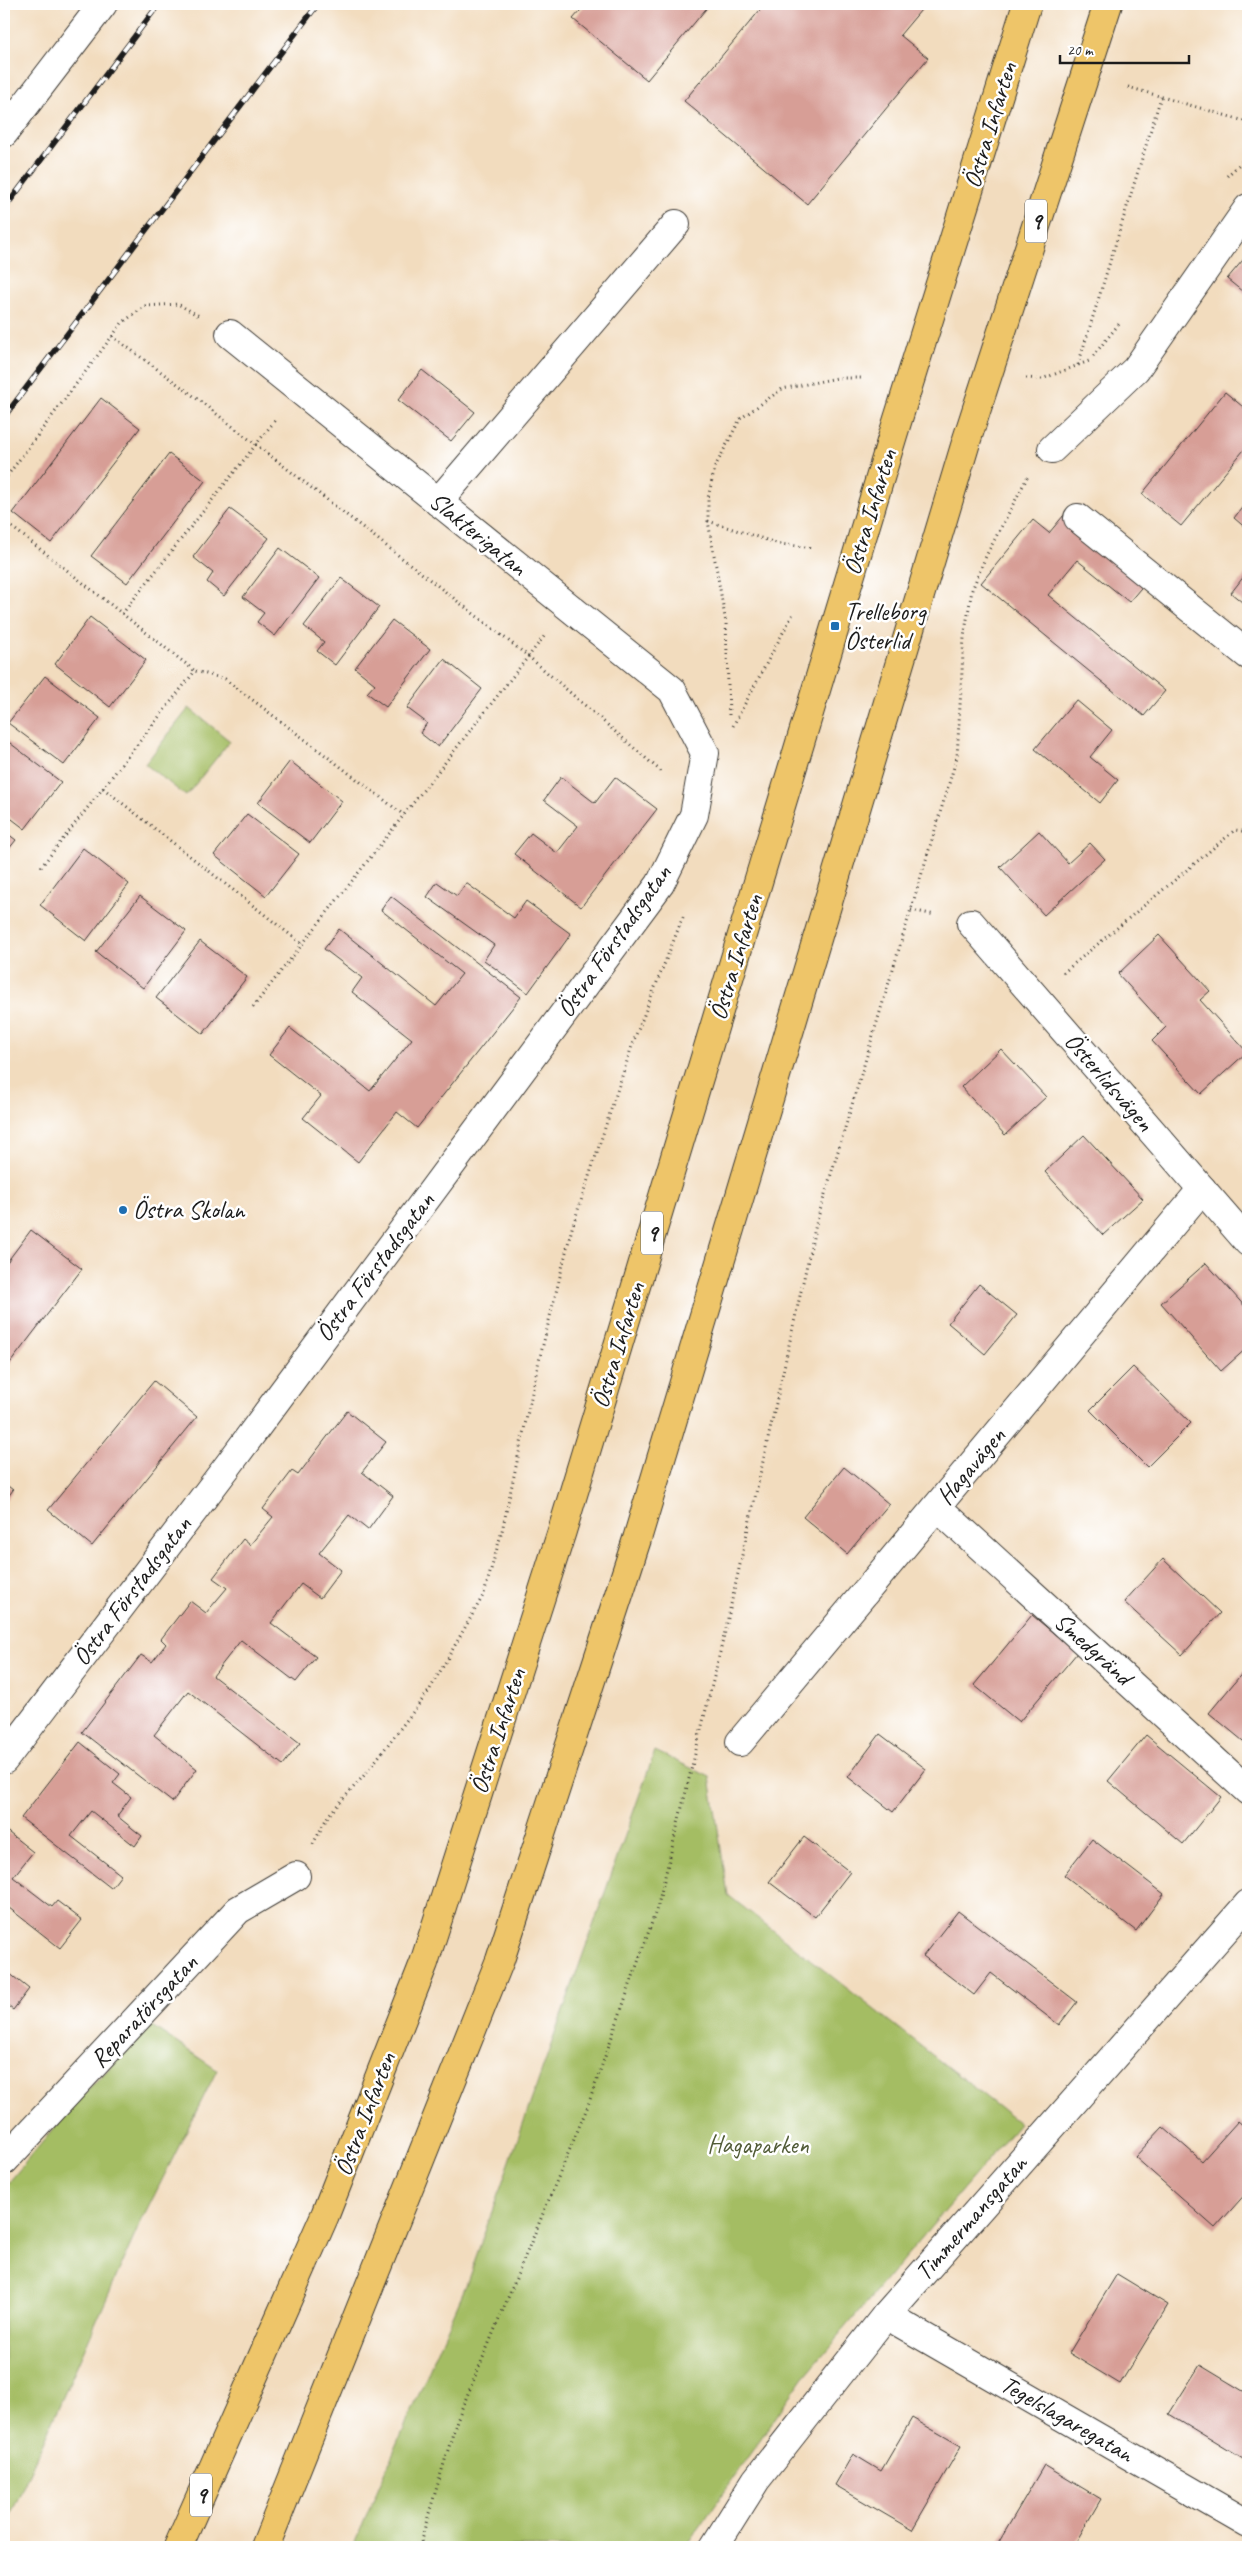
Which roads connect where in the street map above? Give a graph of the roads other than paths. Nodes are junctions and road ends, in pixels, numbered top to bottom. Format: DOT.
graph roads {
  1 [pos="103,4"];
  2 [pos="1028,4"];
  3 [pos="1108,4"];
  4 [pos="4,133"];
  5 [pos="1248,208"];
  6 [pos="676,224"];
  7 [pos="230,334"];
  8 [pos="1052,449"];
  9 [pos="438,502"];
  10 [pos="1078,518"];
  11 [pos="1248,655"];
  12 [pos="705,753"];
  13 [pos="971,923"];
  14 [pos="1202,1189"];
  15 [pos="1248,1242"];
  16 [pos="937,1507"];
  17 [pos="740,1742"];
  18 [pos="4,1760"];
  19 [pos="1248,1791"];
  20 [pos="296,1876"];
  21 [pos="1248,1904"];
  22 [pos="4,2161"];
  23 [pos="886,2315"];
  24 [pos="1248,2524"];
  25 [pos="178,2547"];
  26 [pos="265,2547"];
  27 [pos="714,2547"];
  1 -- 4 [label="street"];
  2 -- 25 [label="main road, Östra Infarten / 9"];
  3 -- 26 [label="main road, 9"];
  5 -- 8 [label="street"];
  6 -- 9 [label="street"];
  7 -- 9 [label="street, Slakterigatan"];
  9 -- 12 [label="street, Slakterigatan"];
  10 -- 11 [label="street"];
  12 -- 18 [label="street, Östra Förstadsgatan"];
  13 -- 14 [label="street, Österlidsvägen"];
  14 -- 15 [label="street, Österlidsvägen"];
  14 -- 16 [label="street, Hagavägen"];
  16 -- 17 [label="street, Hagavägen"];
  16 -- 19 [label="street, Smedgränd"];
  20 -- 22 [label="street, Reparatörsgatan"];
  21 -- 23 [label="street, Timmermansgatan"];
  23 -- 24 [label="street, Tegelslagaregatan"];
  23 -- 27 [label="street, Timmermansgatan"];
}
